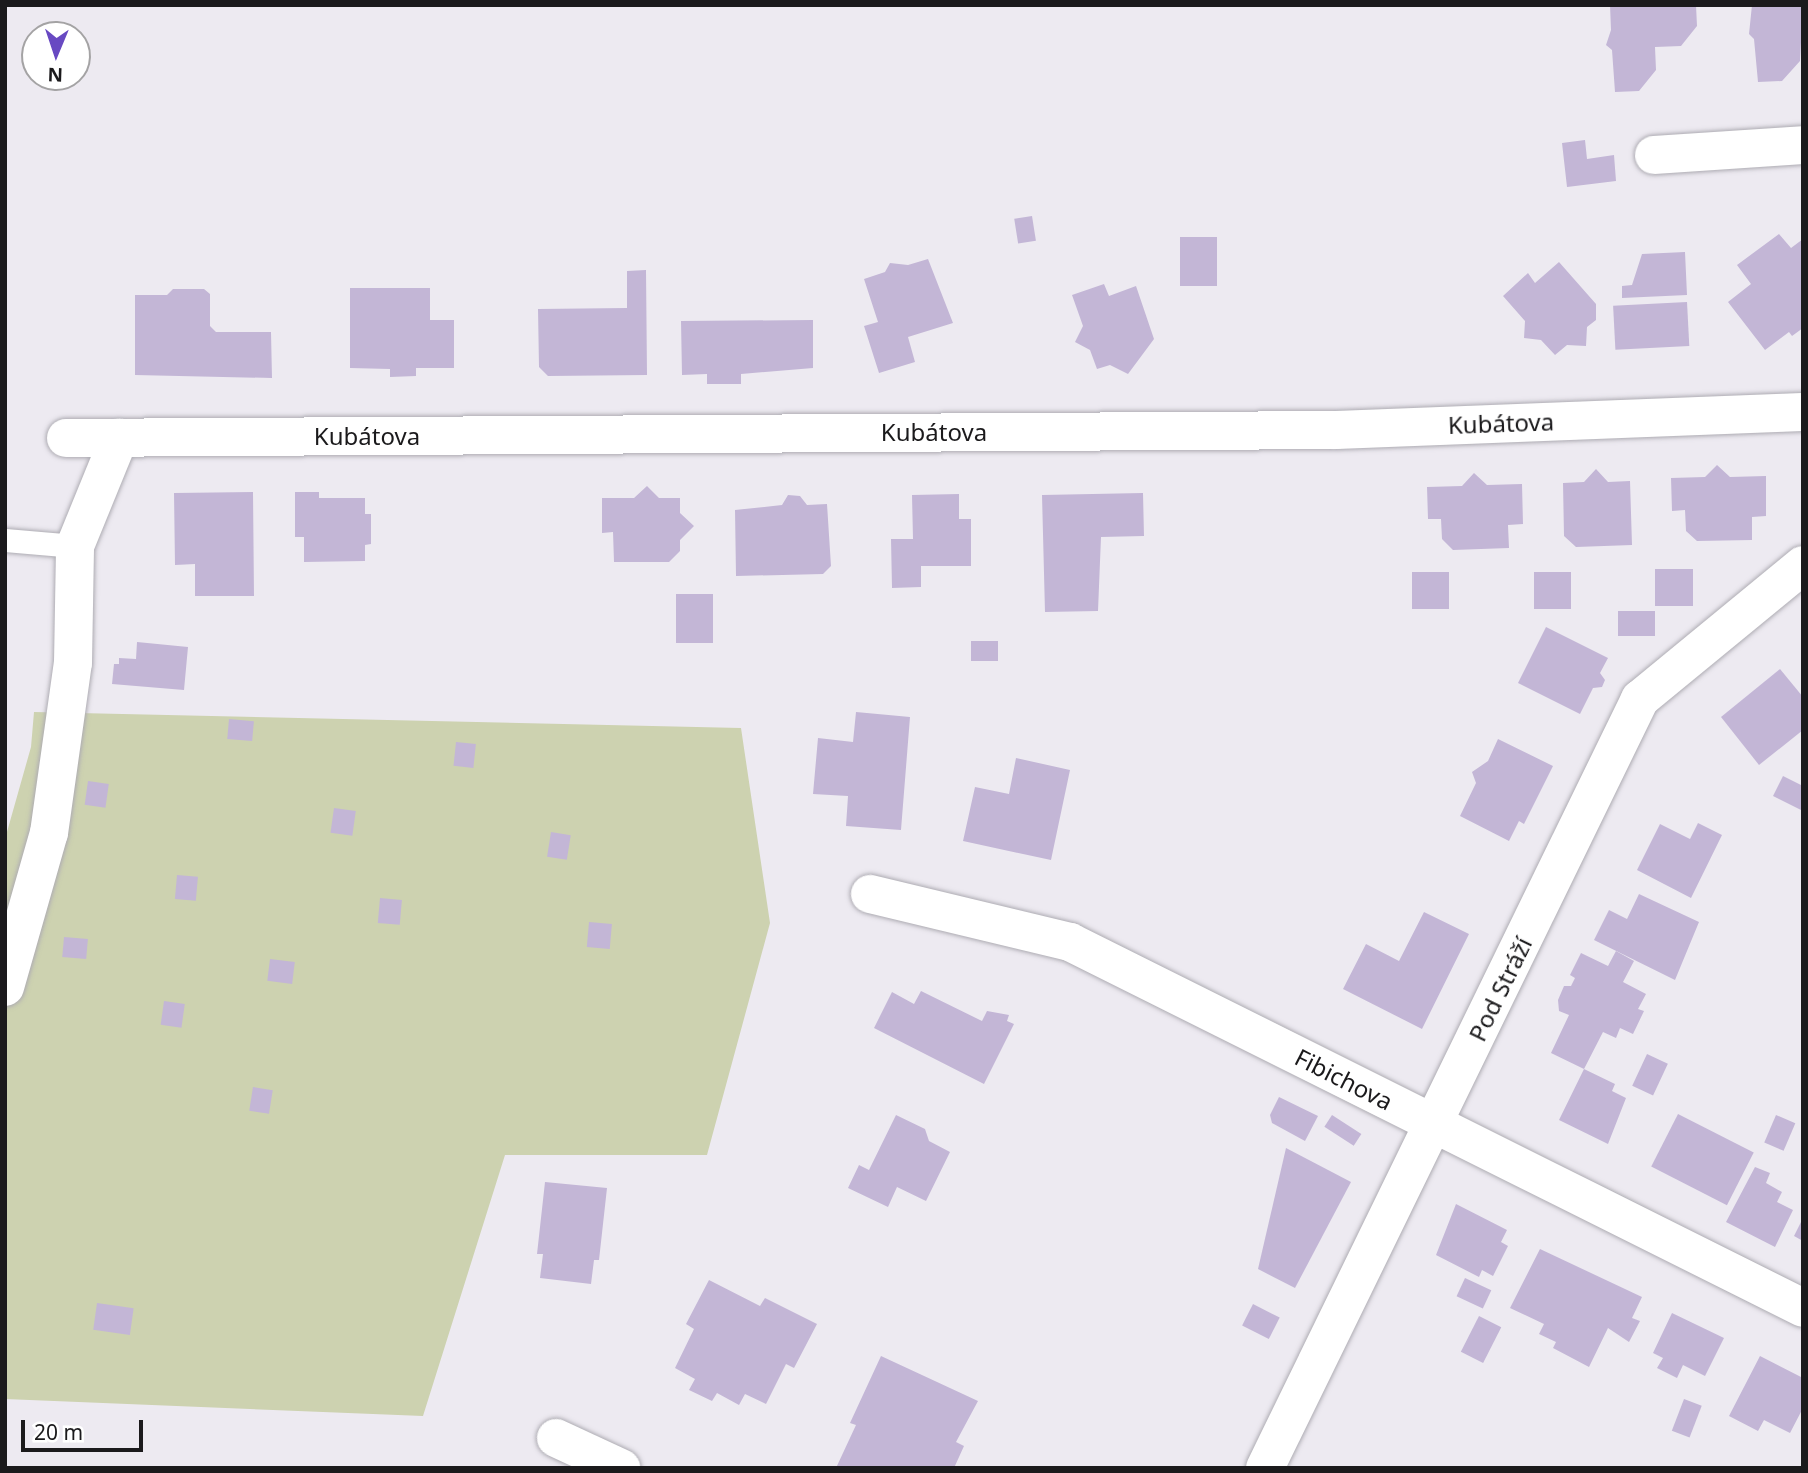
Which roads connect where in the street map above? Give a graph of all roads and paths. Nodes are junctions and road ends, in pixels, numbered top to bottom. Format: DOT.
graph roads {
  1 [pos="1803,145"];
  2 [pos="1654,155"];
  3 [pos="1803,412"];
  4 [pos="66,438"];
  5 [pos="119,438"];
  6 [pos="5,540"];
  7 [pos="75,546"];
  8 [pos="1803,565"];
  9 [pos="870,894"];
  10 [pos="5,987"];
  11 [pos="1434,1125"];
  12 [pos="1803,1308"];
  13 [pos="556,1438"];
  14 [pos="621,1468"];
  15 [pos="1265,1468"];
  1 -- 2 [label="street"];
  3 -- 5 [label="street, Kubátova"];
  4 -- 5 [label="street, Kubátova"];
  5 -- 7 [label="street"];
  6 -- 7 [label="lane"];
  7 -- 10 [label="street"];
  8 -- 11 [label="street, Pod Stráží"];
  9 -- 11 [label="street, Fibichova"];
  11 -- 12 [label="street, Fibichova"];
  11 -- 15 [label="street, Pod Stráží"];
  13 -- 14 [label="street"];
}
